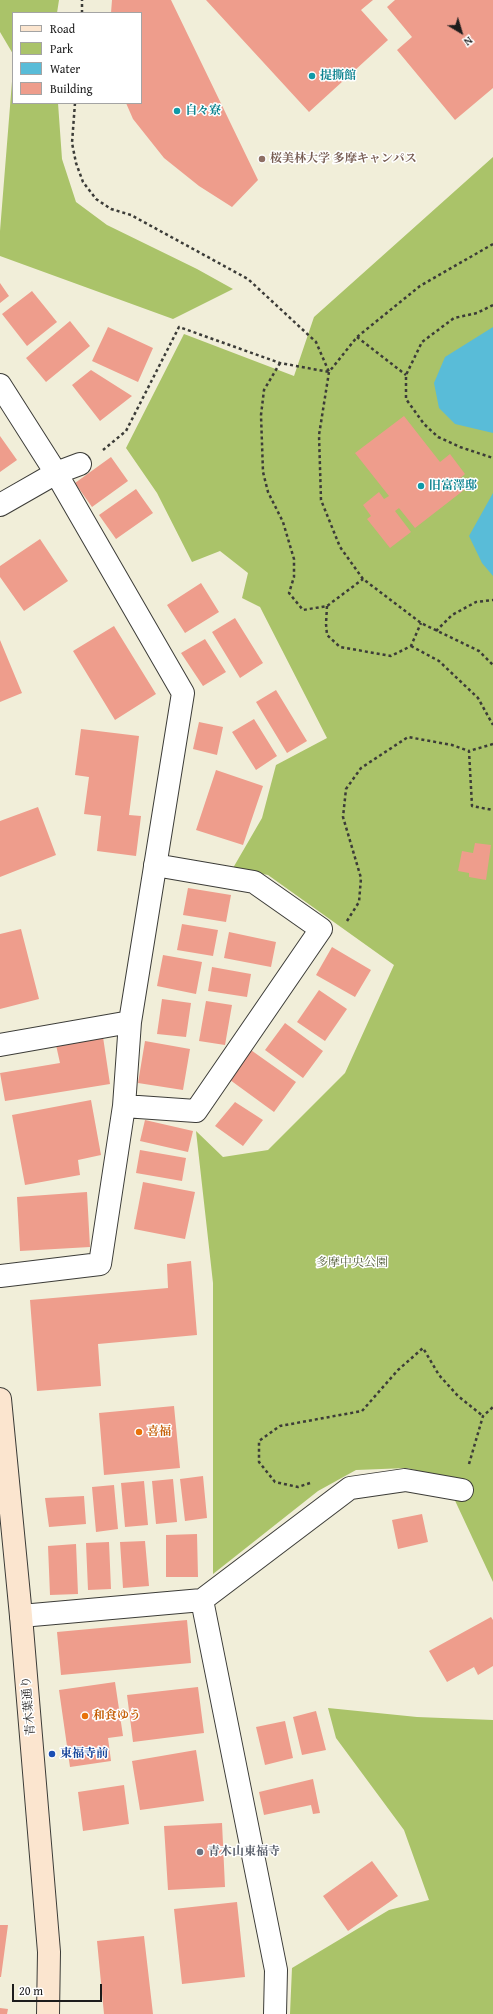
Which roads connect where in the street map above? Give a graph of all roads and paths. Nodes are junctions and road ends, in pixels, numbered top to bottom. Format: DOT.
graph roads {
  1 [pos="82,0"];
  2 [pos="82,12"];
  3 [pos="75,104"];
  4 [pos="493,244"];
  5 [pos="493,305"];
  6 [pos="357,337"];
  7 [pos="280,363"];
  8 [pos="330,372"];
  9 [pos="406,375"];
  10 [pos="0,384"];
  11 [pos="106,448"];
  12 [pos="493,458"];
  13 [pos="80,464"];
  14 [pos="56,473"];
  15 [pos="0,505"];
  16 [pos="363,579"];
  17 [pos="493,600"];
  18 [pos="327,606"];
  19 [pos="421,623"];
  20 [pos="436,631"];
  21 [pos="411,646"];
  22 [pos="493,664"];
  23 [pos="493,725"];
  24 [pos="493,744"];
  25 [pos="469,751"];
  26 [pos="493,810"];
  27 [pos="155,865"];
  28 [pos="346,922"];
  29 [pos="130,1022"];
  30 [pos="0,1045"];
  31 [pos="124,1106"];
  32 [pos="0,1276"];
  33 [pos="0,1399"];
  34 [pos="493,1407"];
  35 [pos="483,1416"];
  36 [pos="313,1482"];
  37 [pos="462,1490"];
  38 [pos="202,1600"];
  39 [pos="22,1616"];
  40 [pos="48,2014"];
  41 [pos="274,2014"];
  1 -- 2 [label="path"];
  3 -- 8 [label="path"];
  4 -- 6 [label="path"];
  5 -- 9 [label="path"];
  6 -- 8 [label="path"];
  6 -- 9 [label="path"];
  7 -- 8 [label="path"];
  7 -- 11 [label="path"];
  7 -- 18 [label="path"];
  8 -- 16 [label="path"];
  9 -- 12 [label="path"];
  10 -- 14 [label="street"];
  13 -- 14 [label="street"];
  14 -- 15 [label="street"];
  14 -- 27 [label="street"];
  16 -- 18 [label="path"];
  16 -- 19 [label="path"];
  17 -- 20 [label="path"];
  18 -- 21 [label="path"];
  19 -- 20 [label="path"];
  19 -- 21 [label="path"];
  20 -- 22 [label="path"];
  21 -- 23 [label="path"];
  24 -- 25 [label="path"];
  25 -- 26 [label="path"];
  25 -- 28 [label="path"];
  27 -- 29 [label="street"];
  27 -- 31 [label="street"];
  29 -- 30 [label="street"];
  29 -- 31 [label="street"];
  31 -- 32 [label="street"];
  33 -- 39 [label="street, 青木葉通り"];
  34 -- 35 [label="path"];
  35 -- 36 [label="path"];
  35 -- 37 [label="path"];
  37 -- 38 [label="street"];
  38 -- 39 [label="street"];
  38 -- 41 [label="street"];
  39 -- 40 [label="street, 青木葉通り"];
}
